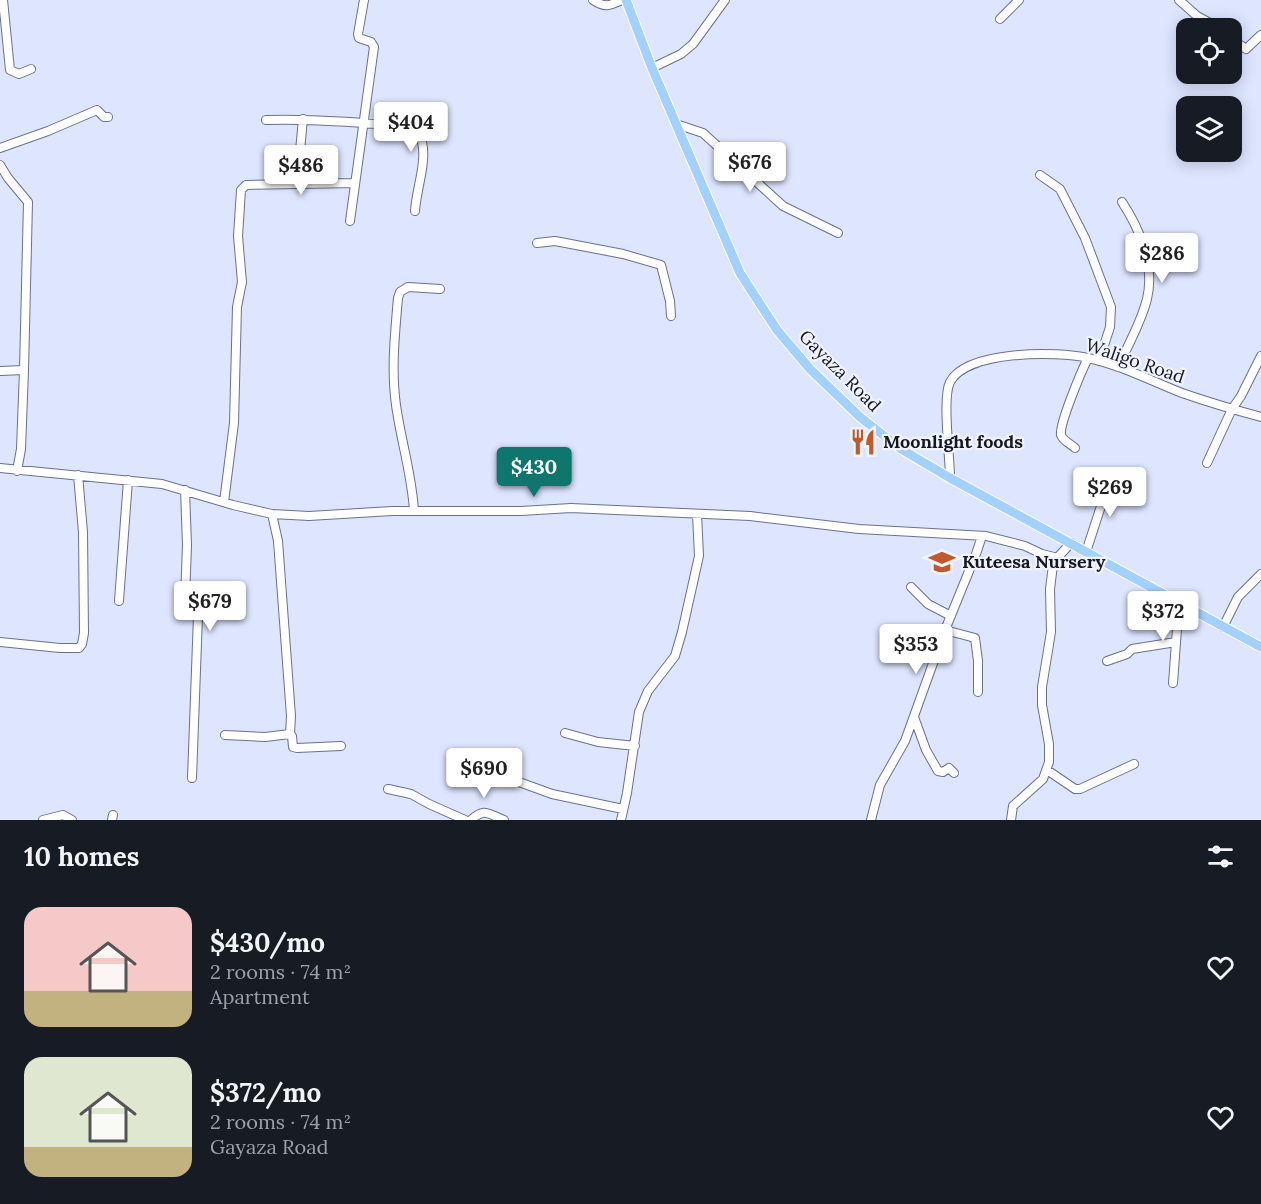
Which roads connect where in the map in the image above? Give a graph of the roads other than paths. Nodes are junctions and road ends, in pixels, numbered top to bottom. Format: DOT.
graph roads {
  1 [pos="3,0"];
  2 [pos="364,0"];
  3 [pos="593,0"];
  4 [pos="624,0"];
  5 [pos="725,0"];
  6 [pos="1019,0"];
  7 [pos="1179,0"];
  8 [pos="1201,18"];
  9 [pos="1000,19"];
  10 [pos="1261,35"];
  11 [pos="1242,48"];
  12 [pos="652,68"];
  13 [pos="31,69"];
  14 [pos="108,117"];
  15 [pos="303,119"];
  16 [pos="266,120"];
  17 [pos="363,124"];
  18 [pos="676,124"];
  19 [pos="0,147"];
  20 [pos="0,165"];
  21 [pos="1040,175"];
  22 [pos="297,183"];
  23 [pos="355,183"];
  24 [pos="1122,202"];
  25 [pos="415,211"];
  26 [pos="350,221"];
  27 [pos="837,233"];
  28 [pos="537,243"];
  29 [pos="440,290"];
  30 [pos="670,316"];
  31 [pos="1261,356"];
  32 [pos="1088,358"];
  33 [pos="1099,361"];
  34 [pos="1118,367"];
  35 [pos="24,370"];
  36 [pos="0,371"];
  37 [pos="1232,409"];
  38 [pos="1261,417"];
  39 [pos="1075,448"];
  40 [pos="1207,463"];
  41 [pos="0,468"];
  42 [pos="17,471"];
  43 [pos="78,475"];
  44 [pos="950,478"];
  45 [pos="1119,478"];
  46 [pos="128,480"];
  47 [pos="185,490"];
  48 [pos="224,502"];
  49 [pos="414,511"];
  50 [pos="272,514"];
  51 [pos="697,514"];
  52 [pos="982,536"];
  53 [pos="1071,543"];
  54 [pos="1086,552"];
  55 [pos="1054,557"];
  56 [pos="1261,574"];
  57 [pos="911,587"];
  58 [pos="119,601"];
  59 [pos="1179,602"];
  60 [pos="951,616"];
  61 [pos="1223,627"];
  62 [pos="945,630"];
  63 [pos="0,642"];
  64 [pos="1176,642"];
  65 [pos="1261,647"];
  66 [pos="1107,661"];
  67 [pos="1173,682"];
  68 [pos="978,692"];
  69 [pos="914,717"];
  70 [pos="566,733"];
  71 [pos="225,735"];
  72 [pos="290,735"];
  73 [pos="341,746"];
  74 [pos="635,746"];
  75 [pos="1134,764"];
  76 [pos="1047,771"];
  77 [pos="954,772"];
  78 [pos="192,778"];
  79 [pos="519,782"];
  80 [pos="388,789"];
  81 [pos="623,808"];
  82 [pos="43,820"];
  83 [pos="72,820"];
  84 [pos="465,820"];
  85 [pos="471,820"];
  86 [pos="504,820"];
  87 [pos="621,820"];
  88 [pos="871,820"];
  89 [pos="1011,820"];
  1 -- 13 [label="street"];
  2 -- 17 [label="street"];
  3 -- 4 [label="street"];
  4 -- 12 [label="main road, Gayaza Road"];
  5 -- 12 [label="street"];
  6 -- 9 [label="street"];
  7 -- 8 [label="street"];
  10 -- 11 [label="street"];
  12 -- 18 [label="main road, Gayaza Road"];
  14 -- 19 [label="street"];
  15 -- 16 [label="street"];
  15 -- 17 [label="street"];
  15 -- 22 [label="street"];
  17 -- 23 [label="street"];
  17 -- 25 [label="street"];
  18 -- 27 [label="street"];
  18 -- 44 [label="main road, Gayaza Road"];
  20 -- 35 [label="street"];
  21 -- 33 [label="street"];
  22 -- 23 [label="street"];
  22 -- 48 [label="street"];
  23 -- 26 [label="street"];
  24 -- 34 [label="street"];
  28 -- 30 [label="street"];
  29 -- 49 [label="street"];
  31 -- 37 [label="street"];
  32 -- 33 [label="street, Waligo Road"];
  32 -- 39 [label="street"];
  32 -- 44 [label="street, Waligo Road"];
  33 -- 34 [label="street, Waligo Road"];
  34 -- 37 [label="street, Waligo Road"];
  35 -- 36 [label="street"];
  35 -- 42 [label="street"];
  37 -- 38 [label="street, Waligo Road"];
  37 -- 40 [label="street"];
  41 -- 42 [label="street"];
  42 -- 43 [label="street"];
  43 -- 46 [label="street"];
  43 -- 63 [label="street"];
  44 -- 53 [label="main road, Gayaza Road"];
  45 -- 54 [label="street"];
  46 -- 47 [label="street"];
  46 -- 58 [label="street"];
  47 -- 48 [label="street"];
  47 -- 78 [label="street"];
  48 -- 50 [label="street"];
  49 -- 50 [label="street"];
  49 -- 51 [label="street"];
  50 -- 72 [label="street"];
  51 -- 52 [label="street"];
  51 -- 74 [label="street"];
  52 -- 55 [label="street"];
  52 -- 60 [label="street"];
  53 -- 54 [label="main road, Gayaza Road"];
  53 -- 55 [label="street"];
  54 -- 59 [label="main road, Gayaza Road"];
  55 -- 76 [label="street"];
  56 -- 61 [label="street"];
  57 -- 60 [label="street"];
  59 -- 61 [label="main road, Gayaza Road"];
  59 -- 64 [label="street"];
  60 -- 62 [label="street"];
  61 -- 65 [label="main road, Gayaza Road"];
  62 -- 68 [label="street"];
  62 -- 69 [label="street"];
  64 -- 66 [label="street"];
  64 -- 67 [label="street"];
  69 -- 77 [label="street"];
  69 -- 88 [label="street"];
  70 -- 74 [label="street"];
  71 -- 72 [label="street"];
  72 -- 73 [label="street"];
  74 -- 81 [label="street"];
  75 -- 76 [label="street"];
  76 -- 89 [label="street"];
  79 -- 81 [label="street"];
  80 -- 84 [label="street"];
  81 -- 87 [label="street"];
  82 -- 83 [label="street"];
  85 -- 86 [label="street"];
}
